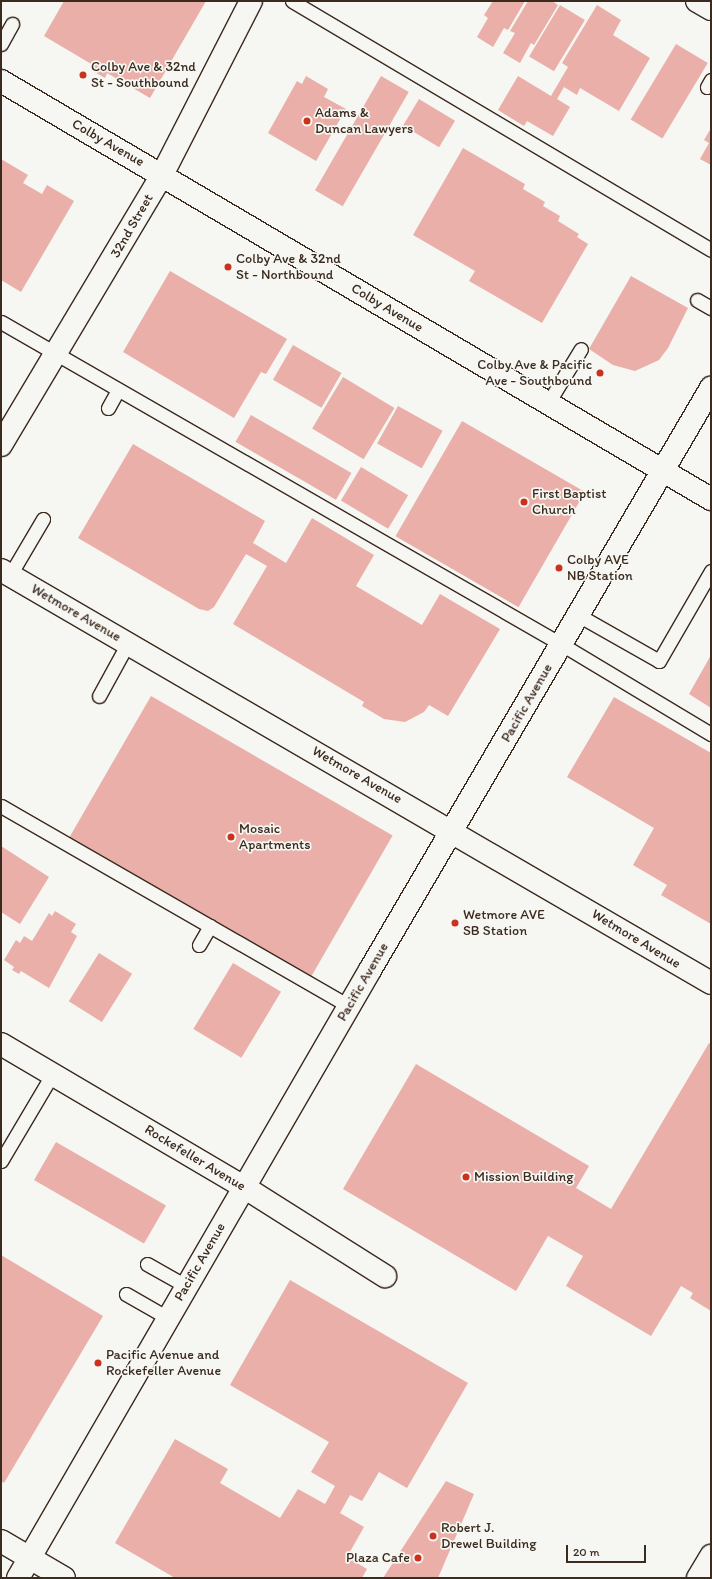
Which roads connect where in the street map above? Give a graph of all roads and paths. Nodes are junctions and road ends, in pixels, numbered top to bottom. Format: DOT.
graph roads {
  1 [pos="251,1"];
  2 [pos="292,1"];
  3 [pos="697,1"];
  4 [pos="711,9"];
  5 [pos="12,24"];
  6 [pos="1,44"];
  7 [pos="1,81"];
  8 [pos="162,175"];
  9 [pos="711,250"];
  10 [pos="697,300"];
  11 [pos="711,308"];
  12 [pos="1,322"];
  13 [pos="581,349"];
  14 [pos="56,355"];
  15 [pos="711,388"];
  16 [pos="118,390"];
  17 [pos="548,403"];
  18 [pos="108,408"];
  19 [pos="1,444"];
  20 [pos="663,471"];
  21 [pos="711,499"];
  22 [pos="43,519"];
  23 [pos="711,571"];
  24 [pos="6,572"];
  25 [pos="578,615"];
  26 [pos="128,643"];
  27 [pos="561,644"];
  28 [pos="99,696"];
  29 [pos="711,734"];
  30 [pos="1,806"];
  31 [pos="452,830"];
  32 [pos="210,926"];
  33 [pos="199,945"];
  34 [pos="711,984"];
  35 [pos="349,1006"];
  36 [pos="1,1044"];
  37 [pos="53,1073"];
  38 [pos="1,1161"];
  39 [pos="244,1188"];
  40 [pos="147,1264"];
  41 [pos="386,1276"];
  42 [pos="186,1286"];
  43 [pos="126,1294"];
  44 [pos="168,1318"];
  45 [pos="1,1540"];
  46 [pos="711,1556"];
  47 [pos="30,1558"];
  48 [pos="18,1578"];
  49 [pos="64,1578"];
  50 [pos="698,1578"];
  1 -- 8 [label="street, 32nd Street"];
  2 -- 9 [label="lane"];
  3 -- 4 [label="street"];
  5 -- 6 [label="lane"];
  7 -- 8 [label="street, Colby Avenue"];
  8 -- 14 [label="street, 32nd Street"];
  8 -- 17 [label="street, Colby Avenue"];
  10 -- 11 [label="lane"];
  12 -- 14 [label="lane"];
  13 -- 17 [label="lane"];
  14 -- 16 [label="lane"];
  14 -- 19 [label="street, 32nd Street"];
  15 -- 20 [label="street, Pacific Avenue"];
  16 -- 18 [label="lane"];
  16 -- 27 [label="lane"];
  17 -- 20 [label="street, Colby Avenue"];
  20 -- 21 [label="street, Colby Avenue"];
  20 -- 25 [label="street, Pacific Avenue"];
  22 -- 24 [label="lane"];
  23 -- 25 [label="lane"];
  24 -- 26 [label="street, Wetmore Avenue"];
  25 -- 27 [label="street, Pacific Avenue"];
  26 -- 28 [label="lane"];
  26 -- 31 [label="street, Wetmore Avenue"];
  27 -- 29 [label="lane"];
  27 -- 31 [label="street, Pacific Avenue"];
  30 -- 32 [label="lane"];
  31 -- 34 [label="street, Wetmore Avenue"];
  31 -- 35 [label="street, Pacific Avenue"];
  32 -- 33 [label="lane"];
  32 -- 35 [label="lane"];
  35 -- 39 [label="street, Pacific Avenue"];
  36 -- 37 [label="street, Rockefeller Avenue"];
  37 -- 38 [label="lane"];
  37 -- 39 [label="street, Rockefeller Avenue"];
  39 -- 41 [label="street, Rockefeller Avenue"];
  39 -- 42 [label="street, Pacific Avenue"];
  40 -- 42 [label="lane"];
  42 -- 44 [label="street, Pacific Avenue"];
  43 -- 44 [label="lane"];
  44 -- 47 [label="street, Pacific Avenue"];
  45 -- 47 [label="street"];
  46 -- 50 [label="street"];
  47 -- 48 [label="street, Pacific Avenue"];
  47 -- 49 [label="street"];
}
